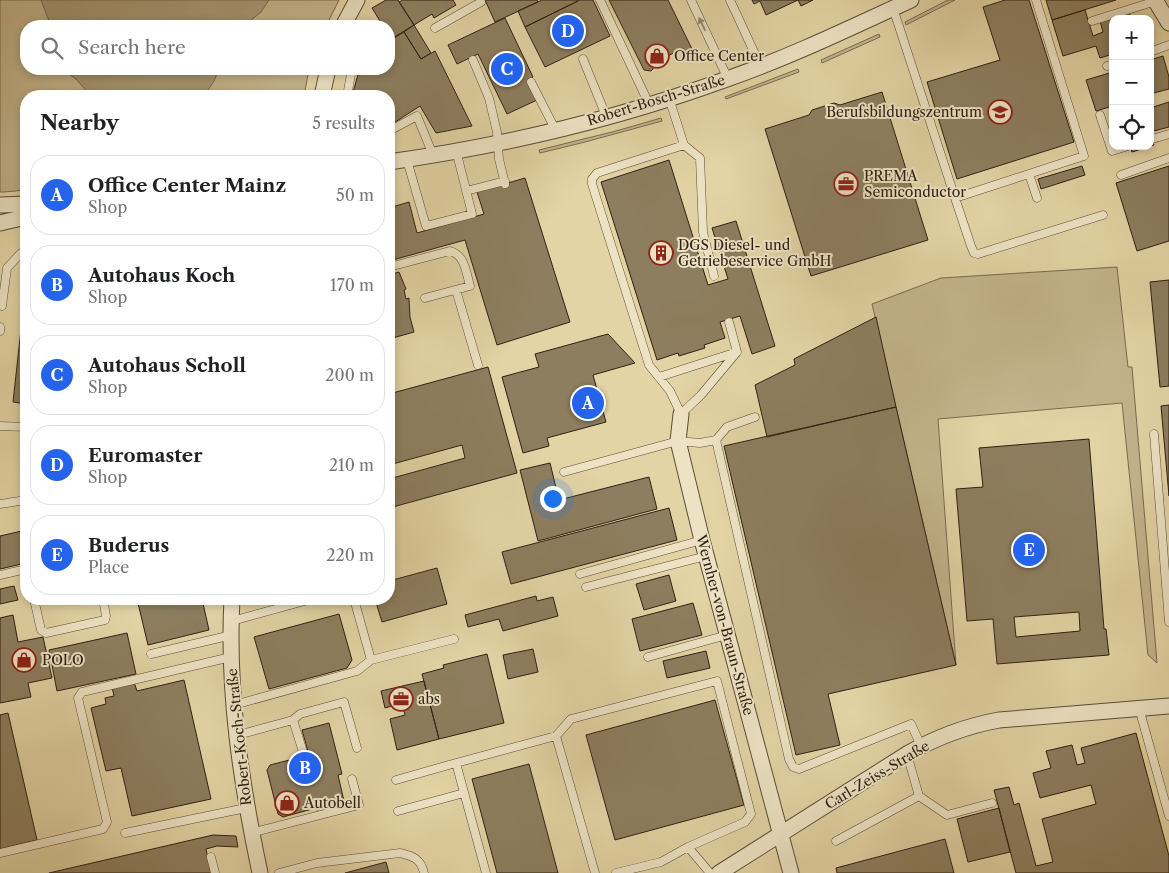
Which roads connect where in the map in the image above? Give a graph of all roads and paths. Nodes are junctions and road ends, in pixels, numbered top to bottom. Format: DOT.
graph roads {
  1 [pos="357,0"];
  2 [pos="480,0"];
  3 [pos="600,0"];
  4 [pos="691,0"];
  5 [pos="730,0"];
  6 [pos="911,0"];
  7 [pos="1036,0"];
  8 [pos="1156,1"];
  9 [pos="893,8"];
  10 [pos="346,20"];
  11 [pos="1092,21"];
  12 [pos="1169,23"];
  13 [pos="435,28"];
  14 [pos="1169,45"];
  15 [pos="1154,51"];
  16 [pos="583,59"];
  17 [pos="473,60"];
  18 [pos="761,66"];
  19 [pos="327,75"];
  20 [pos="351,75"];
  21 [pos="728,79"];
  22 [pos="531,82"];
  23 [pos="323,90"];
  24 [pos="348,90"];
  25 [pos="669,98"];
  26 [pos="649,104"];
  27 [pos="1100,115"];
  28 [pos="606,116"];
  29 [pos="395,128"];
  30 [pos="554,130"];
  31 [pos="1169,134"];
  32 [pos="1154,138"];
  33 [pos="498,142"];
  34 [pos="1109,142"];
  35 [pos="684,145"];
  36 [pos="456,150"];
  37 [pos="433,155"];
  38 [pos="1169,158"];
  39 [pos="407,160"];
  40 [pos="395,161"];
  41 [pos="1029,174"];
  42 [pos="1121,175"];
  43 [pos="466,191"];
  44 [pos="955,198"];
  45 [pos="1037,198"];
  46 [pos="20,204"];
  47 [pos="0,205"];
  48 [pos="1103,215"];
  49 [pos="20,218"];
  50 [pos="0,223"];
  51 [pos="20,254"];
  52 [pos="395,265"];
  53 [pos="714,276"];
  54 [pos="456,290"];
  55 [pos="425,298"];
  56 [pos="2,306"];
  57 [pos="729,322"];
  58 [pos="0,327"];
  59 [pos="0,331"];
  60 [pos="738,352"];
  61 [pos="478,365"];
  62 [pos="659,377"];
  63 [pos="681,414"];
  64 [pos="755,417"];
  65 [pos="0,426"];
  66 [pos="20,427"];
  67 [pos="1154,434"];
  68 [pos="716,440"];
  69 [pos="678,441"];
  70 [pos="564,472"];
  71 [pos="20,501"];
  72 [pos="0,504"];
  73 [pos="702,540"];
  74 [pos="706,556"];
  75 [pos="20,571"];
  76 [pos="580,574"];
  77 [pos="0,576"];
  78 [pos="586,587"];
  79 [pos="35,605"];
  80 [pos="104,605"];
  81 [pos="232,605"];
  82 [pos="295,605"];
  83 [pos="356,605"];
  84 [pos="1169,622"];
  85 [pos="232,628"];
  86 [pos="727,636"];
  87 [pos="454,638"];
  88 [pos="150,654"];
  89 [pos="648,656"];
  90 [pos="231,657"];
  91 [pos="371,660"];
  92 [pos="234,705"];
  93 [pos="1169,706"];
  94 [pos="1139,708"];
  95 [pos="294,720"];
  96 [pos="238,735"];
  97 [pos="556,736"];
  98 [pos="921,746"];
  99 [pos="357,748"];
  100 [pos="302,752"];
  101 [pos="906,754"];
  102 [pos="456,763"];
  103 [pos="352,779"];
  104 [pos="396,780"];
  105 [pos="464,793"];
  106 [pos="919,796"];
  107 [pos="992,803"];
  108 [pos="246,808"];
  109 [pos="398,810"];
  110 [pos="1169,816"];
  111 [pos="126,833"];
  112 [pos="251,833"];
  113 [pos="781,835"];
  114 [pos="836,841"];
  115 [pos="688,847"];
  116 [pos="0,853"];
  117 [pos="211,857"];
  118 [pos="316,863"];
  119 [pos="215,873"];
  120 [pos="260,873"];
  121 [pos="279,873"];
  122 [pos="318,873"];
  123 [pos="424,873"];
  124 [pos="486,873"];
  125 [pos="595,873"];
  126 [pos="616,873"];
  127 [pos="710,873"];
  128 [pos="719,873"];
  129 [pos="791,873"];
  1 -- 10 [label="street"];
  2 -- 13 [label="lane"];
  3 -- 26 [label="lane"];
  21 -- 4 [label="lane, one-way"];
  5 -- 18 [label="lane"];
  6 -- 9 [label="street, Robert-Bosch-Straße"];
  7 -- 41 [label="lane"];
  8 -- 11 [label="lane"];
  8 -- 12 [label="street"];
  9 -- 18 [label="street, Robert-Bosch-Straße"];
  9 -- 44 [label="lane"];
  14 -- 15 [label="lane"];
  16 -- 28 [label="lane"];
  17 -- 33 [label="lane"];
  18 -- 21 [label="street, Robert-Bosch-Straße"];
  19 -- 23 [label="street"];
  20 -- 24 [label="lane"];
  21 -- 25 [label="street, Robert-Bosch-Straße"];
  22 -- 30 [label="lane"];
  25 -- 26 [label="street, Robert-Bosch-Straße"];
  25 -- 35 [label="lane"];
  26 -- 28 [label="street, Robert-Bosch-Straße"];
  27 -- 34 [label="lane"];
  28 -- 30 [label="street, Robert-Bosch-Straße"];
  29 -- 37 [label="lane"];
  30 -- 33 [label="street, Robert-Bosch-Straße"];
  31 -- 32 [label="lane"];
  33 -- 36 [label="street, Robert-Bosch-Straße"];
  33 -- 43 [label="lane"];
  35 -- 53 [label="lane"];
  35 -- 62 [label="lane"];
  36 -- 37 [label="street, Robert-Bosch-Straße"];
  36 -- 43 [label="lane"];
  37 -- 39 [label="street, Robert-Bosch-Straße"];
  38 -- 42 [label="lane"];
  39 -- 40 [label="street, Robert-Bosch-Straße"];
  39 -- 43 [label="lane"];
  41 -- 44 [label="lane"];
  41 -- 45 [label="lane"];
  44 -- 48 [label="lane"];
  46 -- 47 [label="street"];
  49 -- 50 [label="street"];
  51 -- 56 [label="lane"];
  52 -- 54 [label="lane"];
  54 -- 55 [label="lane"];
  54 -- 61 [label="lane"];
  57 -- 60 [label="lane"];
  58 -- 59 [label="lane"];
  60 -- 62 [label="lane"];
  60 -- 63 [label="lane"];
  62 -- 63 [label="lane"];
  63 -- 69 [label="street, Wernher-von-Braun-Straße"];
  64 -- 68 [label="lane"];
  65 -- 66 [label="lane"];
  67 -- 84 [label="lane"];
  68 -- 69 [label="lane"];
  68 -- 98 [label="lane"];
  69 -- 70 [label="lane"];
  69 -- 73 [label="street, Wernher-von-Braun-Straße"];
  71 -- 72 [label="lane"];
  73 -- 74 [label="street, Wernher-von-Braun-Straße"];
  73 -- 76 [label="lane"];
  74 -- 78 [label="lane"];
  74 -- 86 [label="street, Wernher-von-Braun-Straße"];
  75 -- 77 [label="lane"];
  79 -- 80 [label="lane"];
  81 -- 85 [label="street, Robert-Koch-Straße"];
  82 -- 85 [label="lane"];
  83 -- 91 [label="lane"];
  85 -- 88 [label="lane"];
  85 -- 90 [label="street, Robert-Koch-Straße"];
  86 -- 89 [label="lane"];
  86 -- 113 [label="street, Wernher-von-Braun-Straße"];
  87 -- 91 [label="lane"];
  90 -- 92 [label="street, Robert-Koch-Straße"];
  90 -- 116 [label="lane"];
  91 -- 92 [label="lane"];
  92 -- 96 [label="street, Robert-Koch-Straße"];
  93 -- 94 [label="street, Carl-Zeiss-Straße"];
  94 -- 98 [label="street, Carl-Zeiss-Straße"];
  94 -- 110 [label="lane"];
  95 -- 96 [label="lane"];
  95 -- 99 [label="lane"];
  95 -- 100 [label="lane"];
  96 -- 108 [label="street, Robert-Koch-Straße"];
  97 -- 102 [label="lane"];
  97 -- 115 [label="lane"];
  97 -- 125 [label="lane"];
  98 -- 101 [label="street, Carl-Zeiss-Straße"];
  101 -- 106 [label="lane"];
  101 -- 113 [label="street, Carl-Zeiss-Straße"];
  102 -- 104 [label="lane"];
  102 -- 105 [label="lane"];
  103 -- 112 [label="lane"];
  105 -- 109 [label="lane"];
  105 -- 124 [label="lane"];
  106 -- 107 [label="lane"];
  106 -- 114 [label="lane"];
  108 -- 111 [label="lane"];
  108 -- 112 [label="street, Robert-Koch-Straße"];
  112 -- 120 [label="street, Robert-Koch-Straße"];
  113 -- 128 [label="street, Carl-Zeiss-Straße"];
  113 -- 129 [label="street, Wernher-von-Braun-Straße"];
  115 -- 126 [label="lane"];
  115 -- 127 [label="lane"];
  117 -- 119 [label="lane"];
  118 -- 121 [label="lane"];
  118 -- 122 [label="lane"];
  118 -- 123 [label="lane"];
}
